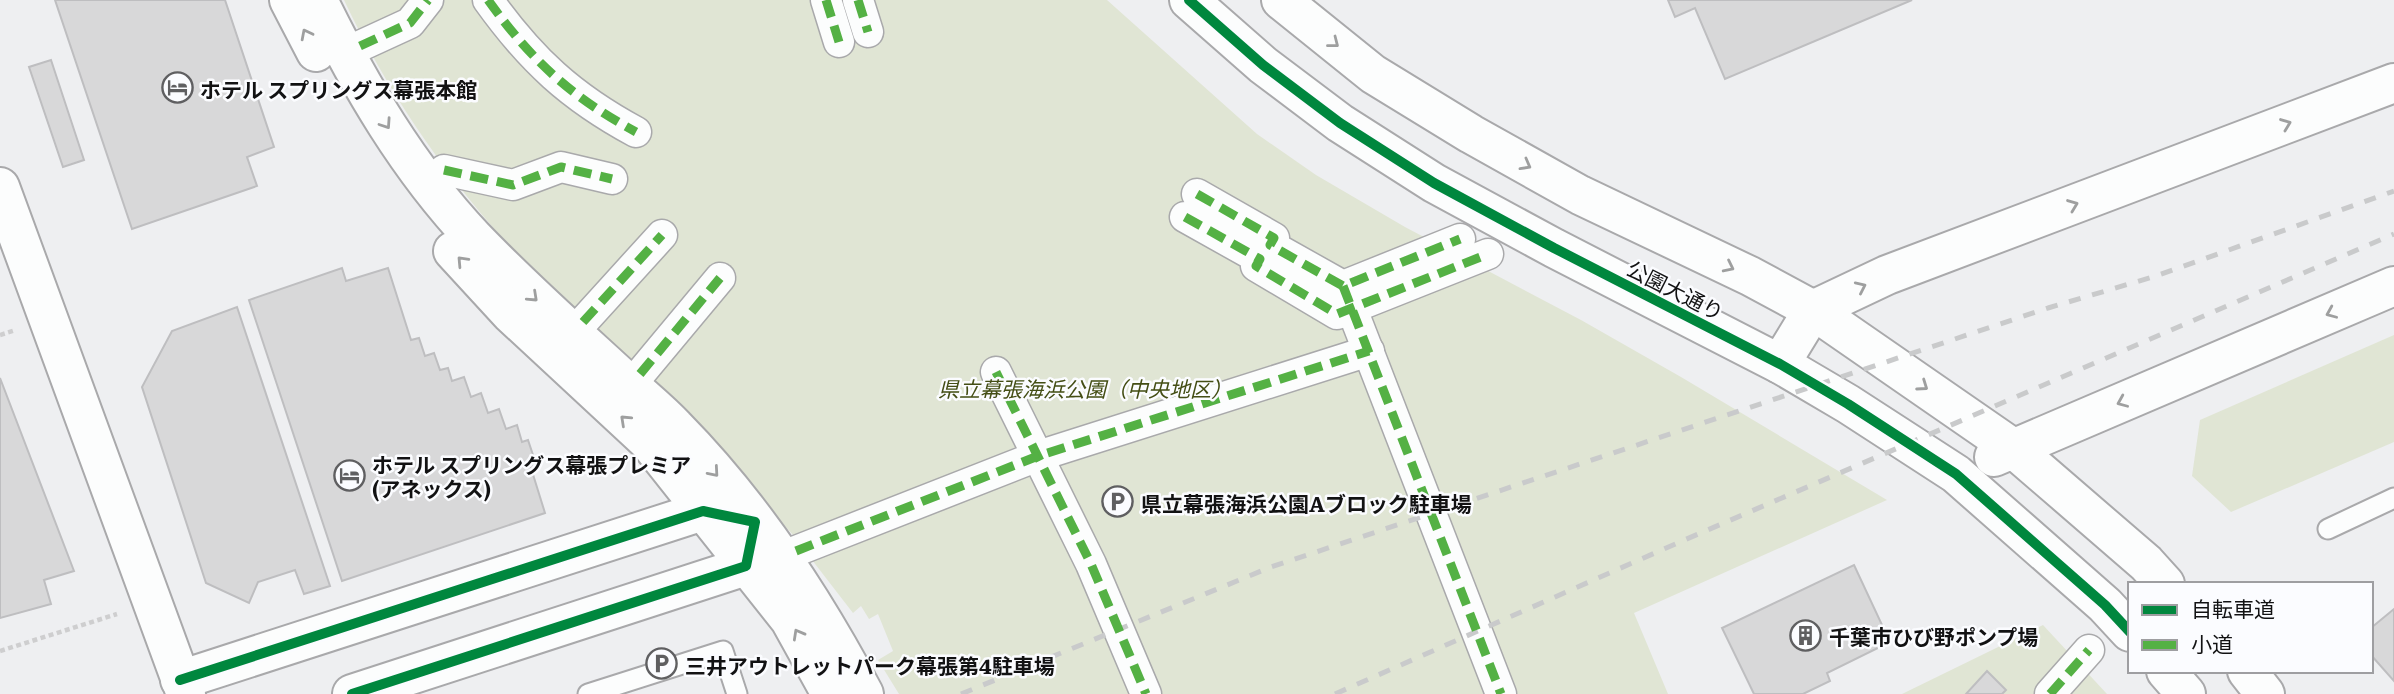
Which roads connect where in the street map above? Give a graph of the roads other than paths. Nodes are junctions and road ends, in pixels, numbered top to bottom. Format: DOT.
graph roads {
  1 [pos="289,0"];
  2 [pos="318,0"];
  3 [pos="428,0"];
  4 [pos="488,0"];
  5 [pos="826,0"];
  6 [pos="858,0"];
  7 [pos="1189,0"];
  8 [pos="1281,0"];
  9 [pos="868,32"];
  10 [pos="839,42"];
  11 [pos="360,46"];
  12 [pos="2394,83"];
  13 [pos="636,132"];
  14 [pos="444,170"];
  15 [pos="612,179"];
  16 [pos="0,187"];
  17 [pos="1191,205"];
  18 [pos="662,235"];
  19 [pos="1460,239"];
  20 [pos="1488,254"];
  21 [pos="720,278"];
  22 [pos="2394,286"];
  23 [pos="1348,297"];
  24 [pos="1813,310"];
  25 [pos="583,322"];
  26 [pos="1368,351"];
  27 [pos="1780,365"];
  28 [pos="996,372"];
  29 [pos="640,374"];
  30 [pos="2014,449"];
  31 [pos="1038,456"];
  32 [pos="1956,474"];
  33 [pos="2394,498"];
  34 [pos="703,511"];
  35 [pos="755,522"];
  36 [pos="2329,529"];
  37 [pos="796,551"];
  38 [pos="746,566"];
  39 [pos="2163,582"];
  40 [pos="2128,630"];
  41 [pos="2089,650"];
  42 [pos="2168,673"];
  43 [pos="2249,673"];
  44 [pos="183,687"];
  45 [pos="352,694"];
  46 [pos="589,694"];
  47 [pos="737,694"];
  48 [pos="831,694"];
  49 [pos="864,694"];
  50 [pos="1146,694"];
  51 [pos="1501,694"];
  52 [pos="2050,694"];
  53 [pos="2186,694"];
  54 [pos="2265,694"];
  34 -- 1 [label="street, one-way"];
  2 -- 35 [label="street, one-way"];
  3 -- 11 [label="street"];
  4 -- 13 [label="street"];
  5 -- 10 [label="street"];
  6 -- 9 [label="street"];
  7 -- 27 [label="street, 公園大通り"];
  8 -- 24 [label="street, 公園大通り, one-way"];
  24 -- 12 [label="street, one-way"];
  14 -- 15 [label="street"];
  16 -- 44 [label="street"];
  17 -- 23 [label="street"];
  18 -- 25 [label="street"];
  19 -- 23 [label="street"];
  20 -- 23 [label="street"];
  21 -- 29 [label="street"];
  22 -- 30 [label="street, one-way"];
  23 -- 26 [label="street"];
  24 -- 27 [label="street"];
  24 -- 30 [label="street, 公園大通り, one-way"];
  26 -- 31 [label="street"];
  26 -- 51 [label="street"];
  27 -- 32 [label="street, 公園大通り"];
  28 -- 31 [label="street"];
  30 -- 32 [label="street"];
  30 -- 39 [label="street, 公園大通り"];
  31 -- 37 [label="street"];
  31 -- 50 [label="street"];
  32 -- 40 [label="street, 公園大通り"];
  33 -- 36 [label="lane"];
  34 -- 35 [label="street"];
  34 -- 38 [label="street"];
  34 -- 44 [label="street"];
  35 -- 38 [label="street"];
  35 -- 49 [label="street"];
  38 -- 45 [label="street"];
  48 -- 38 [label="street, one-way"];
  41 -- 52 [label="street"];
  42 -- 53 [label="street"];
  43 -- 54 [label="street"];
  46 -- 47 [label="lane"];
}
